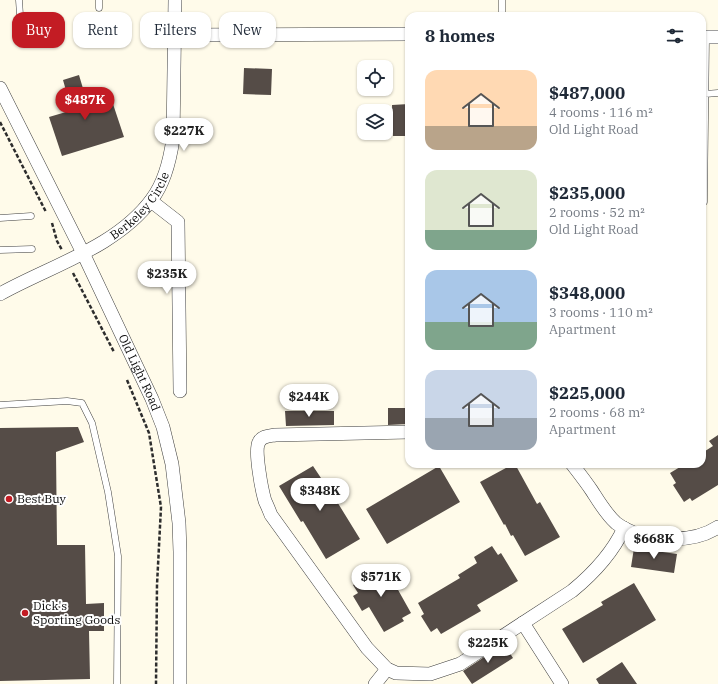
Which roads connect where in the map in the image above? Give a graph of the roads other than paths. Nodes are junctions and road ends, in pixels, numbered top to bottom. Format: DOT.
graph roads {
  1 [pos="19,0"];
  2 [pos="99,0"];
  3 [pos="175,0"];
  4 [pos="502,0"];
  5 [pos="99,8"];
  6 [pos="20,12"];
  7 [pos="175,12"];
  8 [pos="502,12"];
  9 [pos="405,34"];
  10 [pos="211,35"];
  11 [pos="709,37"];
  12 [pos="176,48"];
  13 [pos="0,88"];
  14 [pos="718,93"];
  15 [pos="706,94"];
  16 [pos="151,201"];
  17 [pos="31,216"];
  18 [pos="0,218"];
  19 [pos="32,249"];
  20 [pos="0,250"];
  21 [pos="83,253"];
  22 [pos="0,294"];
  23 [pos="180,391"];
  24 [pos="0,405"];
  25 [pos="405,432"];
  26 [pos="575,468"];
  27 [pos="718,527"];
  28 [pos="624,528"];
  29 [pos="523,623"];
  30 [pos="387,669"];
  31 [pos="118,684"];
  32 [pos="180,684"];
  33 [pos="375,684"];
  34 [pos="387,684"];
  35 [pos="562,684"];
  1 -- 6 [label="lane"];
  2 -- 5 [label="lane"];
  3 -- 7 [label="street, Berkeley Circle"];
  4 -- 8 [label="lane"];
  9 -- 10 [label="street"];
  11 -- 15 [label="lane"];
  12 -- 16 [label="street, Berkeley Circle"];
  13 -- 21 [label="street, Old Light Road"];
  14 -- 15 [label="lane"];
  16 -- 21 [label="street, Berkeley Circle"];
  16 -- 23 [label="street"];
  17 -- 18 [label="lane"];
  19 -- 20 [label="lane"];
  21 -- 22 [label="street, Berkeley Circle"];
  21 -- 32 [label="street, Old Light Road"];
  24 -- 31 [label="lane"];
  25 -- 30 [label="street"];
  26 -- 28 [label="street"];
  27 -- 28 [label="street"];
  28 -- 29 [label="street"];
  29 -- 30 [label="street"];
  29 -- 35 [label="street"];
  30 -- 33 [label="street"];
  30 -- 34 [label="street"];
}
